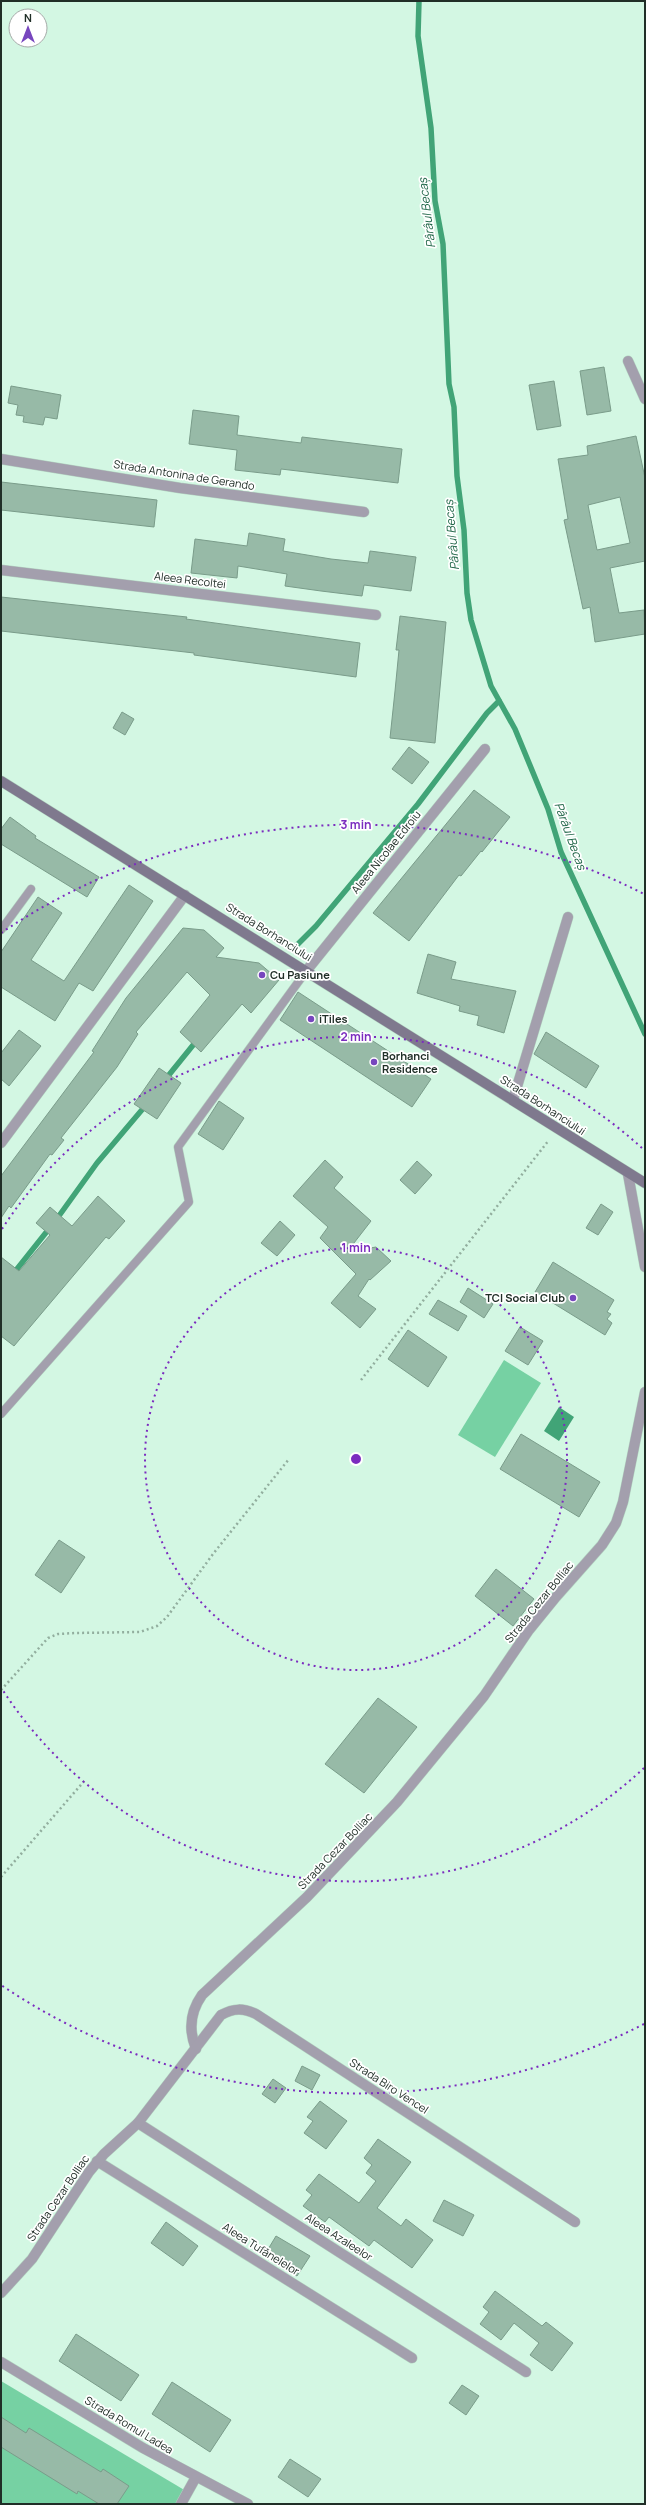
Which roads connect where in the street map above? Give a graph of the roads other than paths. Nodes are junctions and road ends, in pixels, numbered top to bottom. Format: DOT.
graph roads {
  1 [pos="628,361"];
  2 [pos="645,399"];
  3 [pos="1,459"];
  4 [pos="364,512"];
  5 [pos="1,570"];
  6 [pos="376,615"];
  7 [pos="485,749"];
  8 [pos="1,781"];
  9 [pos="31,889"];
  10 [pos="185,894"];
  11 [pos="568,917"];
  12 [pos="1,930"];
  13 [pos="307,970"];
  14 [pos="513,1100"];
  15 [pos="1,1143"];
  16 [pos="628,1174"];
  17 [pos="645,1183"];
  18 [pos="645,1267"];
  19 [pos="645,1392"];
  20 [pos="1,1414"];
  21 [pos="196,2049"];
  22 [pos="138,2123"];
  23 [pos="98,2161"];
  24 [pos="575,2222"];
  25 [pos="1,2293"];
  26 [pos="412,2358"];
  27 [pos="1,2362"];
  28 [pos="526,2372"];
  29 [pos="196,2477"];
  30 [pos="180,2504"];
  31 [pos="248,2504"];
  1 -- 2 [label="street"];
  3 -- 4 [label="street, Strada Antonina de Gerando"];
  5 -- 6 [label="street, Aleea Recoltei"];
  7 -- 13 [label="street, Aleea Nicolae Edroiu"];
  8 -- 10 [label="main road, Strada Borhanciului"];
  9 -- 12 [label="lane"];
  10 -- 13 [label="main road, Strada Borhanciului"];
  10 -- 15 [label="street"];
  11 -- 14 [label="street"];
  13 -- 14 [label="main road, Strada Borhanciului"];
  13 -- 20 [label="lane"];
  14 -- 16 [label="main road, Strada Borhanciului"];
  16 -- 17 [label="main road, Strada Borhanciului"];
  16 -- 18 [label="street"];
  19 -- 21 [label="street, Strada Cezar Bolliac"];
  21 -- 22 [label="street, Strada Cezar Bolliac"];
  21 -- 24 [label="street, Strada Biro Vencel"];
  22 -- 23 [label="street, Strada Cezar Bolliac"];
  22 -- 28 [label="street, Aleea Azaleelor"];
  23 -- 25 [label="street, Strada Cezar Bolliac"];
  23 -- 26 [label="street, Aleea Tufănelelor"];
  27 -- 29 [label="street, Strada Romul Ladea"];
  29 -- 30 [label="street"];
  29 -- 31 [label="street, Strada Romul Ladea"];
}
